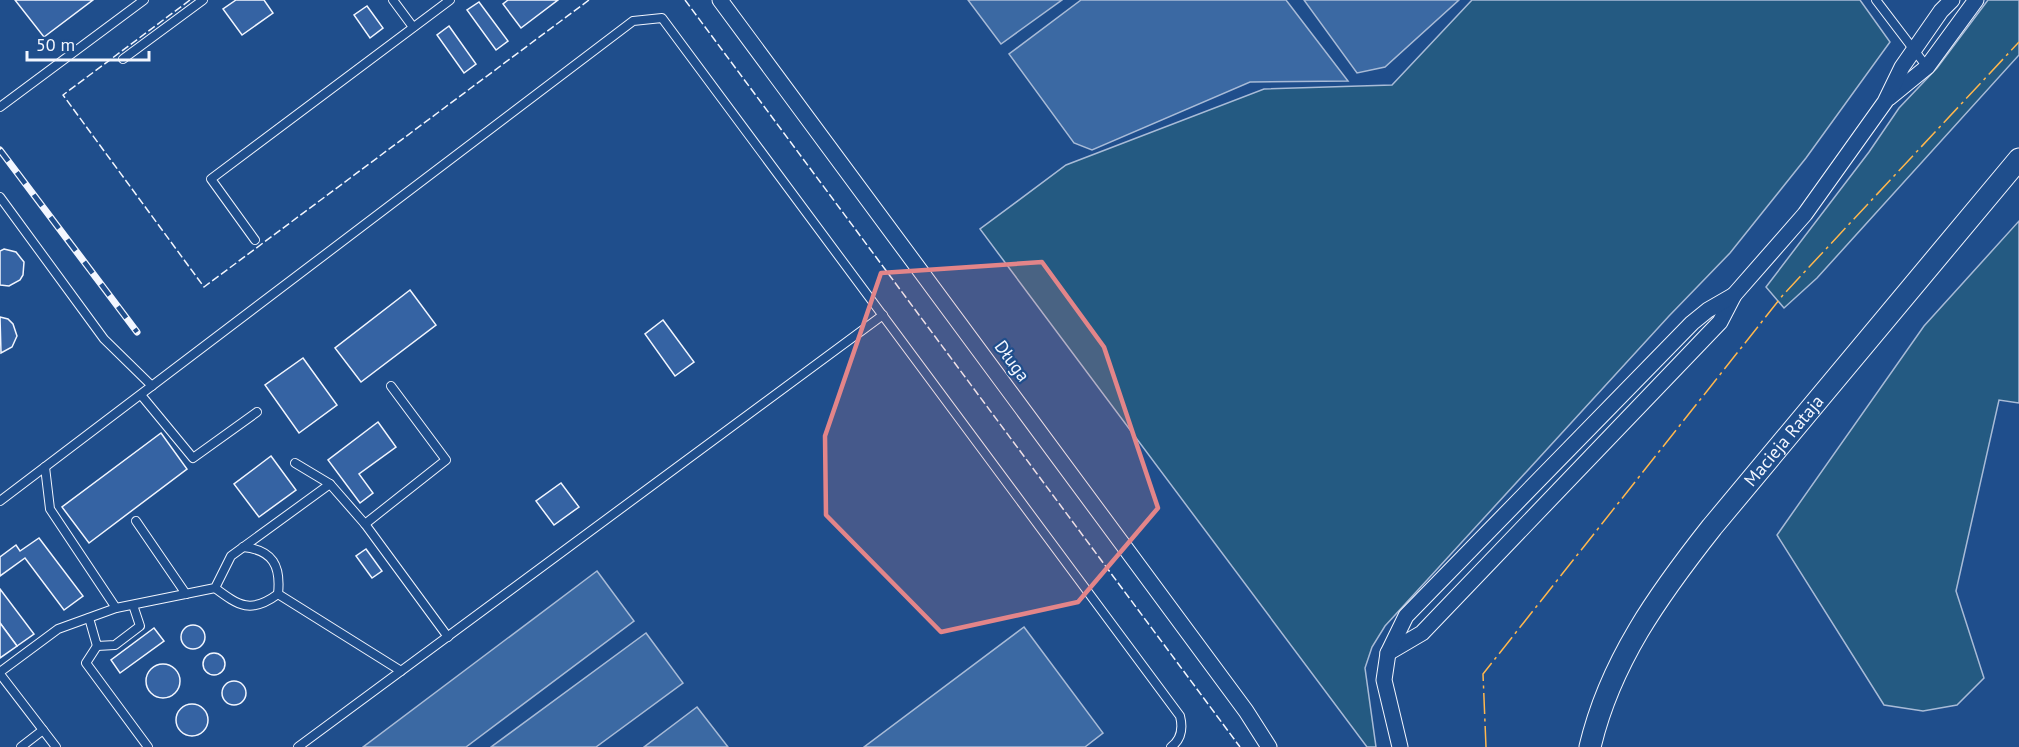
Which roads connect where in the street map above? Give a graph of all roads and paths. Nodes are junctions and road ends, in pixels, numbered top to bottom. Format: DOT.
graph roads {
  1 [pos="144,0"];
  2 [pos="203,0"];
  3 [pos="393,0"];
  4 [pos="450,0"];
  5 [pos="720,0"];
  6 [pos="1876,0"];
  7 [pos="1952,0"];
  8 [pos="1976,0"];
  9 [pos="413,27"];
  10 [pos="1913,51"];
  11 [pos="123,59"];
  12 [pos="1927,67"];
  13 [pos="1885,102"];
  14 [pos="0,107"];
  15 [pos="2019,159"];
  16 [pos="0,197"];
  17 [pos="255,240"];
  18 [pos="1734,295"];
  19 [pos="883,315"];
  20 [pos="152,386"];
  21 [pos="391,386"];
  22 [pos="141,394"];
  23 [pos="257,412"];
  24 [pos="295,463"];
  25 [pos="45,466"];
  26 [pos="330,484"];
  27 [pos="0,501"];
  28 [pos="136,522"];
  29 [pos="365,524"];
  30 [pos="243,548"];
  31 [pos="215,588"];
  32 [pos="186,594"];
  33 [pos="278,594"];
  34 [pos="133,605"];
  35 [pos="116,608"];
  36 [pos="89,618"];
  37 [pos="448,637"];
  38 [pos="97,646"];
  39 [pos="1388,653"];
  40 [pos="401,671"];
  41 [pos="0,673"];
  42 [pos="43,730"];
  43 [pos="21,747"];
  44 [pos="56,747"];
  45 [pos="148,747"];
  46 [pos="298,747"];
  47 [pos="1171,747"];
  48 [pos="1269,747"];
  49 [pos="1400,747"];
  50 [pos="1590,747"];
  1 -- 14 [label="lane"];
  2 -- 11 [label="lane"];
  3 -- 9 [label="lane"];
  4 -- 9 [label="lane"];
  5 -- 48 [label="street, Długa"];
  6 -- 10 [label="lane"];
  7 -- 10 [label="street"];
  8 -- 12 [label="street"];
  9 -- 17 [label="lane"];
  10 -- 12 [label="lane"];
  10 -- 13 [label="street"];
  12 -- 13 [label="street"];
  13 -- 18 [label="street"];
  15 -- 50 [label="main road, Macieja Rataja"];
  16 -- 20 [label="lane"];
  18 -- 39 [label="street"];
  18 -- 39 [label="street"];
  19 -- 20 [label="lane"];
  19 -- 37 [label="lane"];
  19 -- 47 [label="lane"];
  20 -- 22 [label="lane"];
  21 -- 29 [label="lane"];
  22 -- 23 [label="lane"];
  22 -- 25 [label="lane"];
  24 -- 26 [label="lane"];
  25 -- 27 [label="lane"];
  25 -- 35 [label="lane"];
  26 -- 29 [label="lane"];
  26 -- 30 [label="lane"];
  28 -- 32 [label="lane"];
  29 -- 37 [label="lane"];
  30 -- 31 [label="lane"];
  30 -- 33 [label="lane"];
  31 -- 32 [label="lane"];
  31 -- 33 [label="lane"];
  32 -- 34 [label="lane"];
  33 -- 40 [label="lane"];
  34 -- 35 [label="lane"];
  34 -- 38 [label="lane"];
  35 -- 36 [label="lane"];
  36 -- 38 [label="lane"];
  36 -- 41 [label="lane"];
  37 -- 40 [label="lane"];
  38 -- 45 [label="lane"];
  39 -- 49 [label="street"];
  40 -- 46 [label="lane"];
  41 -- 42 [label="lane"];
  42 -- 43 [label="lane"];
  42 -- 44 [label="lane"];
}
